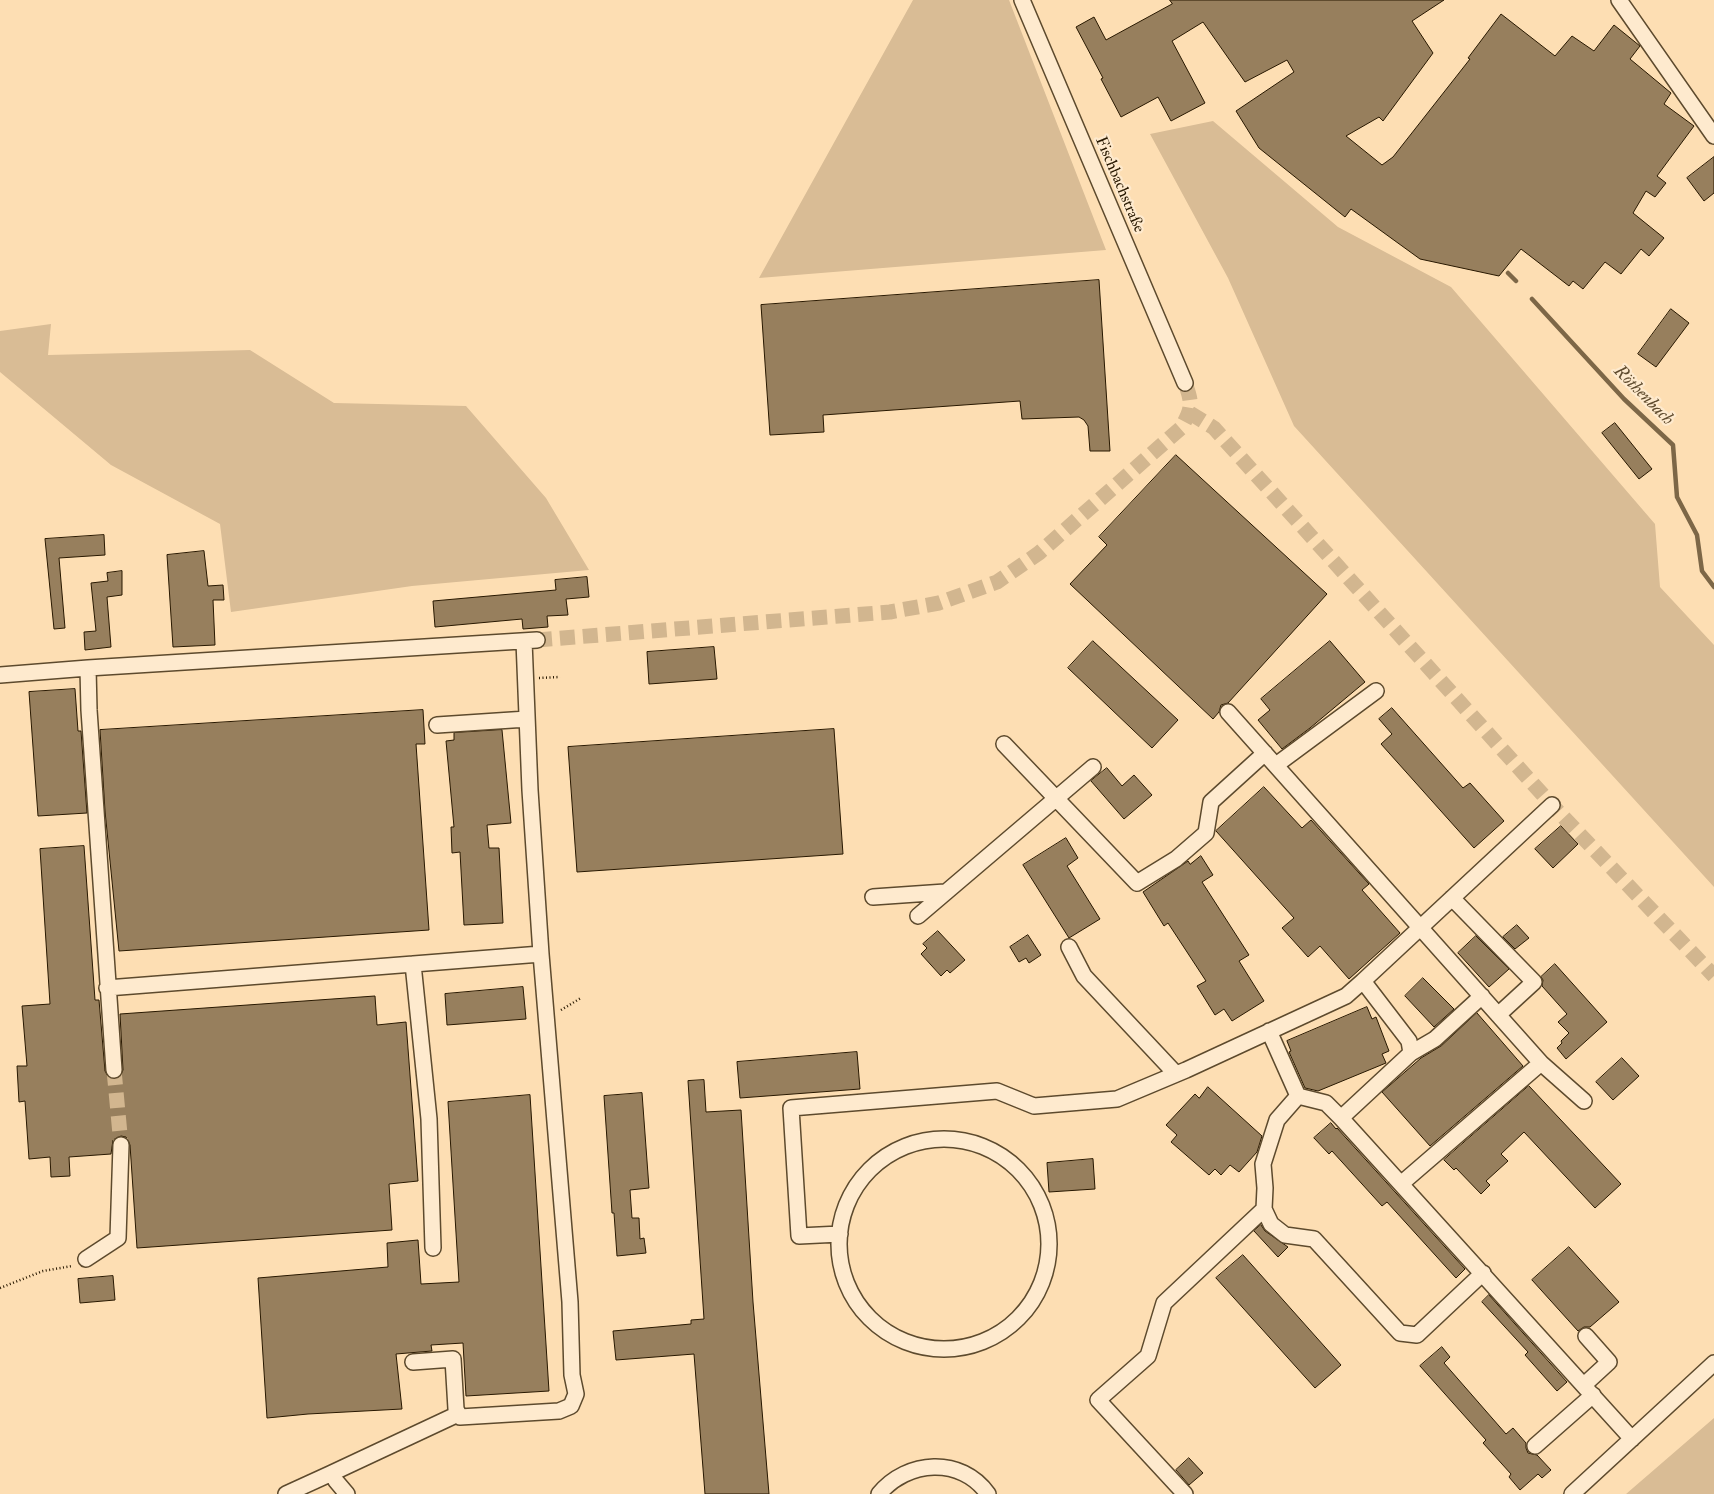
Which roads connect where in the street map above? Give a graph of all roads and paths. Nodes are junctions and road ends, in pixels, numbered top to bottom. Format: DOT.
graph roads {
  1 [pos="1022,0"];
  2 [pos="1619,0"];
  3 [pos="1714,136"];
  4 [pos="1184,383"];
  5 [pos="88,668"];
  6 [pos="0,675"];
  7 [pos="560,677"];
  8 [pos="525,679"];
  9 [pos="1376,691"];
  10 [pos="1228,712"];
  11 [pos="527,719"];
  12 [pos="437,726"];
  13 [pos="1004,744"];
  14 [pos="1265,753"];
  15 [pos="1276,765"];
  16 [pos="1093,767"];
  17 [pos="1056,798"];
  18 [pos="1552,805"];
  19 [pos="946,892"];
  20 [pos="873,897"];
  21 [pos="1452,898"];
  22 [pos="918,916"];
  23 [pos="1420,927"];
  24 [pos="1069,947"];
  25 [pos="541,954"];
  26 [pos="414,964"];
  27 [pos="1363,981"];
  28 [pos="108,988"];
  29 [pos="1482,996"];
  30 [pos="581,998"];
  31 [pos="546,1011"];
  32 [pos="1498,1015"];
  33 [pos="1269,1031"];
  34 [pos="1411,1053"];
  35 [pos="1541,1063"];
  36 [pos="114,1070"];
  37 [pos="1176,1074"];
  38 [pos="1298,1096"];
  39 [pos="1584,1101"];
  40 [pos="1341,1118"];
  41 [pos="121,1145"];
  42 [pos="1402,1183"];
  43 [pos="1264,1209"];
  44 [pos="840,1234"];
  45 [pos="433,1248"];
  46 [pos="86,1259"];
  47 [pos="1483,1273"];
  48 [pos="0,1288"];
  49 [pos="1586,1336"];
  50 [pos="413,1362"];
  51 [pos="1714,1363"];
  52 [pos="1588,1390"];
  53 [pos="458,1414"];
  54 [pos="1632,1439"];
  55 [pos="1535,1446"];
  56 [pos="332,1473"];
  57 [pos="286,1494"];
  58 [pos="347,1494"];
  59 [pos="880,1494"];
  60 [pos="988,1494"];
  61 [pos="1186,1494"];
  62 [pos="1572,1494"];
  1 -- 4 [label="street, Fischbachstraße"];
  2 -- 3 [label="street"];
  5 -- 6 [label="street"];
  5 -- 8 [label="street"];
  5 -- 28 [label="street"];
  7 -- 8 [label="path"];
  8 -- 11 [label="street"];
  9 -- 15 [label="street"];
  10 -- 14 [label="street"];
  11 -- 12 [label="street"];
  11 -- 25 [label="street"];
  13 -- 17 [label="street"];
  14 -- 15 [label="street"];
  14 -- 17 [label="street"];
  15 -- 23 [label="street"];
  16 -- 17 [label="street"];
  17 -- 19 [label="street"];
  18 -- 21 [label="street"];
  19 -- 20 [label="street"];
  19 -- 22 [label="street"];
  21 -- 23 [label="street"];
  21 -- 32 [label="street"];
  23 -- 27 [label="street"];
  23 -- 29 [label="street"];
  24 -- 37 [label="street"];
  25 -- 26 [label="street"];
  25 -- 31 [label="street"];
  26 -- 28 [label="street"];
  26 -- 45 [label="street"];
  27 -- 33 [label="street"];
  27 -- 34 [label="street"];
  28 -- 36 [label="street"];
  29 -- 32 [label="street"];
  29 -- 34 [label="street"];
  30 -- 31 [label="path"];
  31 -- 53 [label="street"];
  32 -- 35 [label="street"];
  33 -- 37 [label="street"];
  33 -- 38 [label="street"];
  34 -- 40 [label="street"];
  35 -- 39 [label="street"];
  35 -- 42 [label="street"];
  37 -- 44 [label="street"];
  38 -- 40 [label="street"];
  38 -- 43 [label="street"];
  40 -- 42 [label="street"];
  41 -- 46 [label="street"];
  42 -- 47 [label="street"];
  43 -- 47 [label="street"];
  43 -- 61 [label="street"];
  44 -- 44 [label="street"];
  46 -- 48 [label="path"];
  47 -- 52 [label="street"];
  49 -- 52 [label="street"];
  50 -- 53 [label="street"];
  51 -- 54 [label="street"];
  52 -- 54 [label="street"];
  52 -- 55 [label="street"];
  53 -- 56 [label="street"];
  54 -- 62 [label="street"];
  56 -- 57 [label="street"];
  56 -- 58 [label="street"];
  59 -- 60 [label="street"];
}
